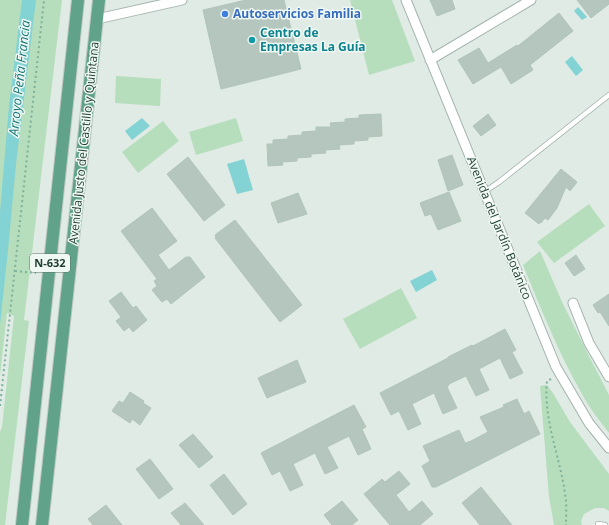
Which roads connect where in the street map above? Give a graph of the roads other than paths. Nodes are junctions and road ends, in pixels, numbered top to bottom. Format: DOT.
graph roads {
  1 [pos="78,0"];
  2 [pos="99,0"];
  3 [pos="182,0"];
  4 [pos="406,0"];
  5 [pos="531,0"];
  6 [pos="97,19"];
  7 [pos="430,60"];
  8 [pos="609,95"];
  9 [pos="484,192"];
  10 [pos="573,303"];
  11 [pos="609,377"];
  12 [pos="609,448"];
  13 [pos="598,524"];
  14 [pos="22,525"];
  15 [pos="42,525"];
  16 [pos="605,525"];
  1 -- 14 [label="main road, Avenida Justo del Castillo y Quintana / N-632"];
  2 -- 6 [label="main road, Avenida Justo del Castillo y Quintana / N-632"];
  3 -- 6 [label="street"];
  4 -- 7 [label="street, Avenida del Jardín Botánico"];
  5 -- 7 [label="street"];
  6 -- 15 [label="main road, Avenida Justo del Castillo y Quintana / N-632"];
  7 -- 9 [label="street, Avenida del Jardín Botánico"];
  8 -- 9 [label="lane"];
  9 -- 12 [label="street, Avenida del Jardín Botánico"];
  10 -- 11 [label="street"];
  13 -- 16 [label="lane"];
}
